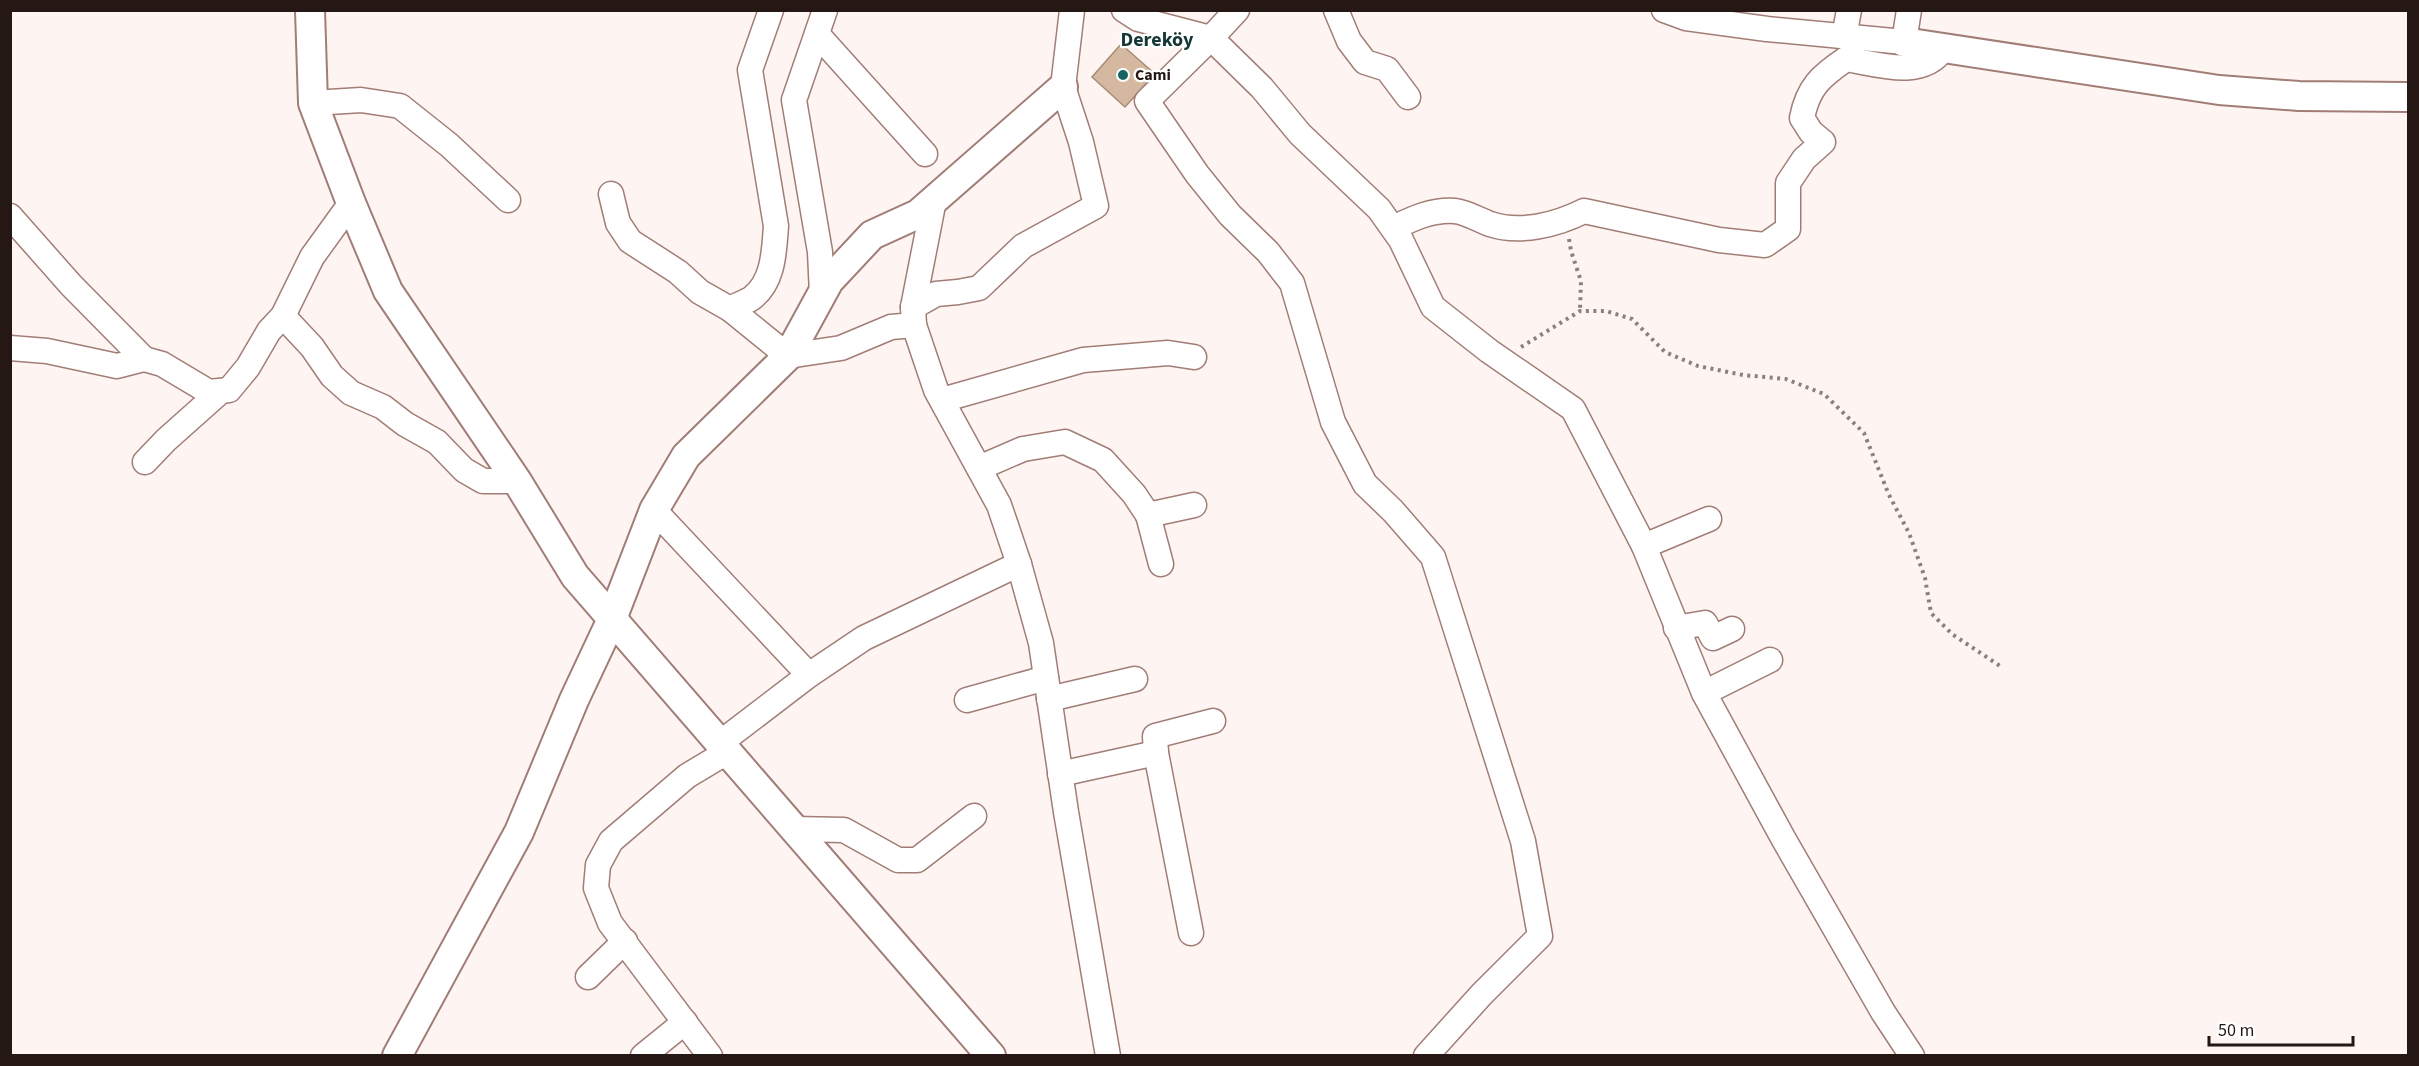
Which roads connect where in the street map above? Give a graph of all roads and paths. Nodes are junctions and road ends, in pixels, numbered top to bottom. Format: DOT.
graph roads {
  1 [pos="310,10"];
  2 [pos="771,10"];
  3 [pos="825,10"];
  4 [pos="1072,10"];
  5 [pos="1124,10"];
  6 [pos="1237,10"];
  7 [pos="1336,10"];
  8 [pos="1664,10"];
  9 [pos="1849,10"];
  10 [pos="1909,10"];
  11 [pos="818,34"];
  12 [pos="1844,37"];
  13 [pos="1211,38"];
  14 [pos="1904,42"];
  15 [pos="1943,49"];
  16 [pos="1063,87"];
  17 [pos="1408,97"];
  18 [pos="2409,97"];
  19 [pos="313,103"];
  20 [pos="925,154"];
  21 [pos="611,194"];
  22 [pos="508,200"];
  23 [pos="934,200"];
  24 [pos="351,203"];
  25 [pos="10,216"];
  26 [pos="1566,220"];
  27 [pos="1393,228"];
  28 [pos="822,294"];
  29 [pos="730,309"];
  30 [pos="1580,311"];
  31 [pos="283,316"];
  32 [pos="914,316"];
  33 [pos="10,348"];
  34 [pos="788,356"];
  35 [pos="1194,357"];
  36 [pos="144,359"];
  37 [pos="1502,359"];
  38 [pos="221,391"];
  39 [pos="942,400"];
  40 [pos="146,462"];
  41 [pos="979,468"];
  42 [pos="517,482"];
  43 [pos="1194,506"];
  44 [pos="654,510"];
  45 [pos="1148,515"];
  46 [pos="1709,519"];
  47 [pos="1644,546"];
  48 [pos="1019,564"];
  49 [pos="1161,564"];
  50 [pos="612,619"];
  51 [pos="1676,628"];
  52 [pos="1732,629"];
  53 [pos="1770,660"];
  54 [pos="2003,668"];
  55 [pos="809,675"];
  56 [pos="1136,679"];
  57 [pos="1048,688"];
  58 [pos="1704,693"];
  59 [pos="967,700"];
  60 [pos="1213,721"];
  61 [pos="724,748"];
  62 [pos="1156,753"];
  63 [pos="1060,774"];
  64 [pos="974,816"];
  65 [pos="794,829"];
  66 [pos="1191,933"];
  67 [pos="625,941"];
  68 [pos="588,977"];
  69 [pos="686,1022"];
  70 [pos="397,1056"];
  71 [pos="643,1056"];
  72 [pos="710,1056"];
  73 [pos="991,1056"];
  74 [pos="1107,1056"];
  75 [pos="1426,1056"];
  76 [pos="1912,1056"];
  1 -- 19 [label="street"];
  2 -- 29 [label="street"];
  3 -- 11 [label="street"];
  4 -- 16 [label="street"];
  5 -- 13 [label="street"];
  6 -- 13 [label="street"];
  7 -- 17 [label="street"];
  8 -- 12 [label="street"];
  9 -- 12 [label="street"];
  10 -- 14 [label="street"];
  11 -- 20 [label="street"];
  11 -- 28 [label="street"];
  12 -- 14 [label="street"];
  13 -- 27 [label="street"];
  13 -- 75 [label="street"];
  14 -- 15 [label="street"];
  15 -- 18 [label="street"];
  15 -- 26 [label="street"];
  16 -- 23 [label="street"];
  16 -- 32 [label="street"];
  19 -- 22 [label="street"];
  19 -- 24 [label="street"];
  21 -- 29 [label="street"];
  23 -- 28 [label="street"];
  23 -- 32 [label="street"];
  24 -- 31 [label="street"];
  24 -- 42 [label="street"];
  25 -- 36 [label="street"];
  26 -- 27 [label="street"];
  26 -- 30 [label="path"];
  27 -- 37 [label="street"];
  28 -- 34 [label="street"];
  29 -- 34 [label="street"];
  30 -- 37 [label="path"];
  30 -- 54 [label="path"];
  31 -- 38 [label="street"];
  31 -- 42 [label="street"];
  32 -- 34 [label="street"];
  32 -- 39 [label="street"];
  33 -- 36 [label="street"];
  34 -- 44 [label="street"];
  35 -- 39 [label="street"];
  36 -- 38 [label="street"];
  37 -- 47 [label="street"];
  38 -- 40 [label="street"];
  39 -- 41 [label="street"];
  41 -- 45 [label="street"];
  41 -- 48 [label="street"];
  42 -- 50 [label="street"];
  43 -- 45 [label="street"];
  44 -- 50 [label="street"];
  44 -- 55 [label="street"];
  45 -- 49 [label="street"];
  46 -- 47 [label="street"];
  47 -- 51 [label="street"];
  48 -- 55 [label="street"];
  48 -- 57 [label="street"];
  50 -- 61 [label="street"];
  50 -- 70 [label="street"];
  51 -- 52 [label="street"];
  51 -- 58 [label="street"];
  53 -- 58 [label="street"];
  55 -- 61 [label="street"];
  56 -- 57 [label="street"];
  57 -- 59 [label="street"];
  57 -- 63 [label="street"];
  58 -- 76 [label="street"];
  60 -- 62 [label="street"];
  61 -- 65 [label="street"];
  61 -- 67 [label="street"];
  62 -- 63 [label="street"];
  62 -- 66 [label="street"];
  63 -- 74 [label="street"];
  64 -- 65 [label="street"];
  65 -- 73 [label="street"];
  67 -- 68 [label="street"];
  67 -- 69 [label="street"];
  69 -- 71 [label="street"];
  69 -- 72 [label="street"];
}
